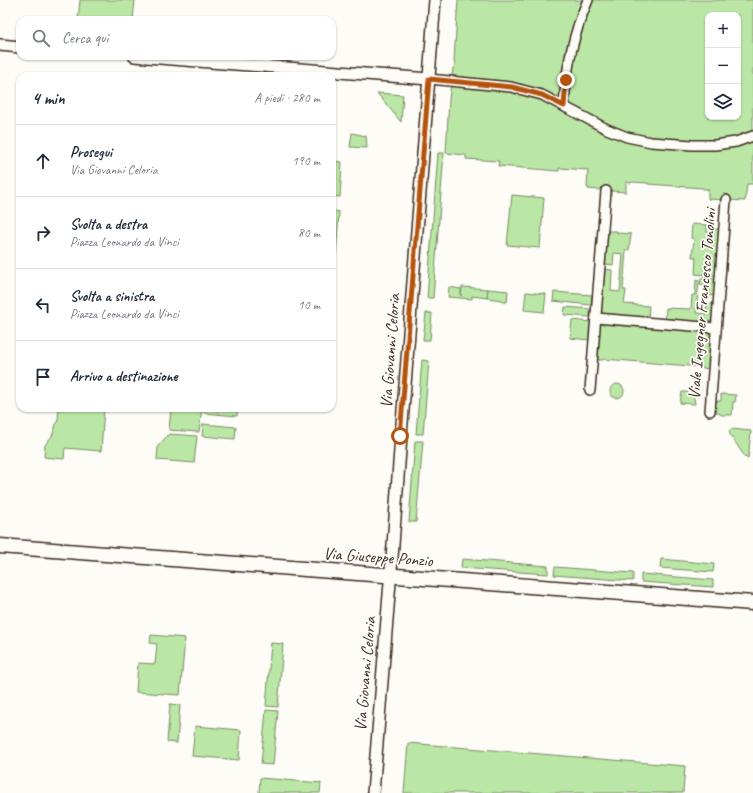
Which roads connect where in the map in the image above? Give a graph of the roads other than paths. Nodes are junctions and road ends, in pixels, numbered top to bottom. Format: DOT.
graph roads {
  1 [pos="435,0"];
  2 [pos="588,0"];
  3 [pos="0,45"];
  4 [pos="16,47"];
  5 [pos="185,60"];
  6 [pos="557,75"];
  7 [pos="429,79"];
  8 [pos="566,80"];
  9 [pos="564,106"];
  10 [pos="753,136"];
  11 [pos="606,191"];
  12 [pos="726,200"];
  13 [pos="596,318"];
  14 [pos="716,328"];
  15 [pos="590,390"];
  16 [pos="710,411"];
  17 [pos="0,546"];
  18 [pos="391,576"];
  19 [pos="753,603"];
  20 [pos="373,793"];
  1 -- 7 [label="street, Via Giovanni Celoria"];
  2 -- 8 [label="street"];
  3 -- 4 [label="street"];
  5 -- 7 [label="street"];
  6 -- 8 [label="street"];
  7 -- 9 [label="street"];
  7 -- 18 [label="street, Via Giovanni Celoria"];
  8 -- 9 [label="street"];
  9 -- 10 [label="street"];
  11 -- 13 [label="street"];
  12 -- 14 [label="street, Viale Ingegner Francesco Tonolini"];
  13 -- 14 [label="street"];
  13 -- 15 [label="street"];
  14 -- 16 [label="street, Viale Ingegner Francesco Tonolini"];
  17 -- 18 [label="street, Via Giuseppe Ponzio"];
  18 -- 19 [label="street, Via Giuseppe Ponzio"];
  18 -- 20 [label="street, Via Giovanni Celoria"];
}
